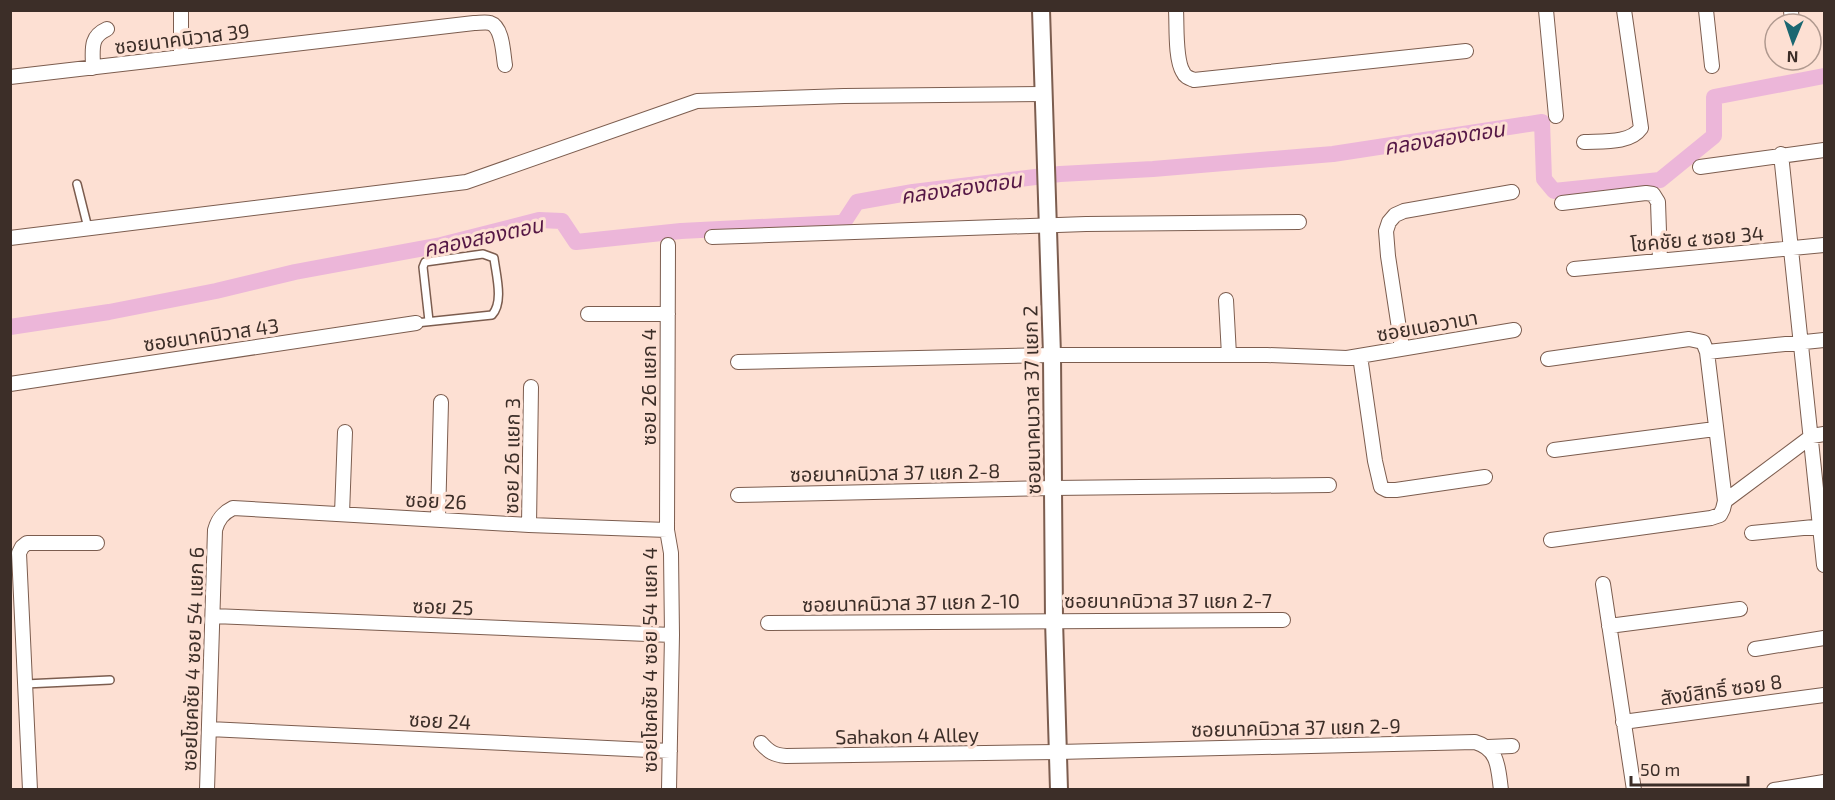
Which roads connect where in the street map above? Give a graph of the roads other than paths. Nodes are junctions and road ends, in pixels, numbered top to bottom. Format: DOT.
graph roads {
  1 [pos="181,10"];
  2 [pos="1041,10"];
  3 [pos="1176,10"];
  4 [pos="1546,10"];
  5 [pos="1624,10"];
  6 [pos="1706,10"];
  7 [pos="106,28"];
  8 [pos="1466,51"];
  9 [pos="181,57"];
  10 [pos="504,65"];
  11 [pos="1712,66"];
  12 [pos="93,68"];
  13 [pos="10,77"];
  14 [pos="1043,94"];
  15 [pos="1556,116"];
  16 [pos="1584,142"];
  17 [pos="1824,150"];
  18 [pos="1781,154"];
  19 [pos="1700,167"];
  20 [pos="77,184"];
  21 [pos="1512,192"];
  22 [pos="1562,203"];
  23 [pos="1299,222"];
  24 [pos="1048,226"];
  25 [pos="88,228"];
  26 [pos="712,237"];
  27 [pos="10,238"];
  28 [pos="668,245"];
  29 [pos="1824,245"];
  30 [pos="1791,249"];
  31 [pos="1660,261"];
  32 [pos="1574,269"];
  33 [pos="1226,300"];
  34 [pos="588,314"];
  35 [pos="668,314"];
  36 [pos="423,322"];
  37 [pos="1514,330"];
  38 [pos="1824,340"];
  39 [pos="1802,343"];
  40 [pos="1402,348"];
  41 [pos="1707,352"];
  42 [pos="1052,355"];
  43 [pos="1229,355"];
  44 [pos="1353,357"];
  45 [pos="1548,359"];
  46 [pos="738,362"];
  47 [pos="10,384"];
  48 [pos="531,387"];
  49 [pos="441,402"];
  50 [pos="1715,429"];
  51 [pos="345,432"];
  52 [pos="1818,435"];
  53 [pos="1554,450"];
  54 [pos="1485,477"];
  55 [pos="1329,485"];
  56 [pos="1053,488"];
  57 [pos="738,495"];
  58 [pos="1725,501"];
  59 [pos="342,514"];
  60 [pos="438,519"];
  61 [pos="529,525"];
  62 [pos="1822,526"];
  63 [pos="215,530"];
  64 [pos="667,530"];
  65 [pos="1752,533"];
  66 [pos="1551,540"];
  67 [pos="97,543"];
  68 [pos="1824,565"];
  69 [pos="1603,584"];
  70 [pos="1740,609"];
  71 [pos="213,616"];
  72 [pos="1054,620"];
  73 [pos="1283,620"];
  74 [pos="768,623"];
  75 [pos="1609,626"];
  76 [pos="672,635"];
  77 [pos="1824,638"];
  78 [pos="1755,649"];
  79 [pos="110,680"];
  80 [pos="25,684"];
  81 [pos="1824,695"];
  82 [pos="1623,722"];
  83 [pos="209,729"];
  84 [pos="761,743"];
  85 [pos="1512,746"];
  86 [pos="1488,747"];
  87 [pos="670,751"];
  88 [pos="1058,752"];
  89 [pos="1824,782"];
  90 [pos="30,789"];
  91 [pos="207,789"];
  92 [pos="669,789"];
  93 [pos="1059,789"];
  94 [pos="1501,789"];
  95 [pos="1634,789"];
  96 [pos="1774,789"];
  1 -- 9 [label="street"];
  2 -- 14 [label="street, ซอยนาคนวาส 37 แยก 2"];
  3 -- 8 [label="street"];
  4 -- 15 [label="street"];
  5 -- 16 [label="street"];
  6 -- 11 [label="street"];
  7 -- 12 [label="street"];
  9 -- 10 [label="street, ซอยนาคนิวาส 39"];
  9 -- 12 [label="street, ซอยนาคนิวาส 39"];
  12 -- 13 [label="street, ซอยนาคนิวาส 39"];
  14 -- 24 [label="street, ซอยนาคนวาส 37 แยก 2"];
  14 -- 25 [label="street"];
  17 -- 18 [label="street"];
  18 -- 19 [label="street"];
  18 -- 30 [label="street"];
  20 -- 25 [label="lane"];
  21 -- 40 [label="street"];
  22 -- 31 [label="street"];
  23 -- 24 [label="street"];
  24 -- 26 [label="street"];
  24 -- 42 [label="street, ซอยนาคนวาส 37 แยก 2"];
  25 -- 27 [label="street"];
  28 -- 35 [label="street, ซอย 26 แยก 4"];
  29 -- 30 [label="street, โชคชัย ๔ ซอย 34"];
  30 -- 31 [label="street, โชคชัย ๔ ซอย 34"];
  30 -- 39 [label="street"];
  31 -- 32 [label="street, โชคชัย ๔ ซอย 34"];
  33 -- 43 [label="street"];
  34 -- 35 [label="street"];
  35 -- 64 [label="street, ซอย 26 แยก 4"];
  36 -- 36 [label="lane"];
  36 -- 47 [label="street, ซอยนาคนิวาส 43"];
  37 -- 40 [label="street, ซอยเนอวานา"];
  38 -- 39 [label="street"];
  39 -- 41 [label="street"];
  39 -- 52 [label="street"];
  40 -- 44 [label="street, ซอยเนอวานา"];
  41 -- 45 [label="street"];
  41 -- 50 [label="street"];
  42 -- 43 [label="street, ซอยเนอวานา"];
  42 -- 46 [label="street, ซอยเนอวานา"];
  42 -- 56 [label="street, ซอยนาคนวาส 37 แยก 2"];
  43 -- 44 [label="street, ซอยเนอวานา"];
  44 -- 54 [label="street"];
  48 -- 61 [label="street, ซอย 26 แยก 3"];
  49 -- 60 [label="street"];
  50 -- 53 [label="street"];
  50 -- 58 [label="street"];
  51 -- 59 [label="street"];
  52 -- 58 [label="street"];
  52 -- 62 [label="street"];
  55 -- 56 [label="street, ซอยนาคนิวาส 37 แยก 2-8"];
  56 -- 57 [label="street, ซอยนาคนิวาส 37 แยก 2-8"];
  56 -- 72 [label="street, ซอยนาคนวาส 37 แยก 2"];
  58 -- 66 [label="street"];
  59 -- 60 [label="street, ซอย 26"];
  59 -- 63 [label="street, ซอย 26"];
  60 -- 61 [label="street, ซอย 26"];
  61 -- 64 [label="street, ซอย 26"];
  62 -- 65 [label="street"];
  62 -- 68 [label="street"];
  63 -- 71 [label="street, ซอยโชคชัย 4 ซอย 54 แยก 6"];
  64 -- 76 [label="street, ซอยโชคชัย 4 ซอย 54 แยก 4"];
  67 -- 80 [label="street"];
  69 -- 75 [label="street"];
  70 -- 75 [label="street"];
  71 -- 76 [label="street, ซอย 25"];
  71 -- 83 [label="street, ซอยโชคชัย 4 ซอย 54 แยก 6"];
  72 -- 73 [label="street, ซอยนาคนิวาส 37 แยก 2-7"];
  72 -- 74 [label="street, ซอยนาคนิวาส 37 แยก 2-10"];
  72 -- 88 [label="street, ซอยนาคนวาส 37 แยก 2"];
  75 -- 82 [label="street"];
  76 -- 87 [label="street, ซอยโชคชัย 4 ซอย 54 แยก 4"];
  77 -- 78 [label="street"];
  79 -- 80 [label="lane"];
  80 -- 90 [label="street"];
  81 -- 82 [label="street, สังข์สิทธิ์ ซอย 8"];
  82 -- 95 [label="street"];
  83 -- 87 [label="street, ซอย 24"];
  83 -- 91 [label="street, ซอยโชคชัย 4 ซอย 54 แยก 6"];
  84 -- 88 [label="street, Sahakon 4 Alley"];
  85 -- 86 [label="street"];
  86 -- 88 [label="street, ซอยนาคนิวาส 37 แยก 2-9"];
  86 -- 94 [label="street"];
  87 -- 92 [label="street, ซอยโชคชัย 4 ซอย 54 แยก 4"];
  88 -- 93 [label="street, ซอยนาคนวาส 37 แยก 2"];
  89 -- 96 [label="street"];
}
